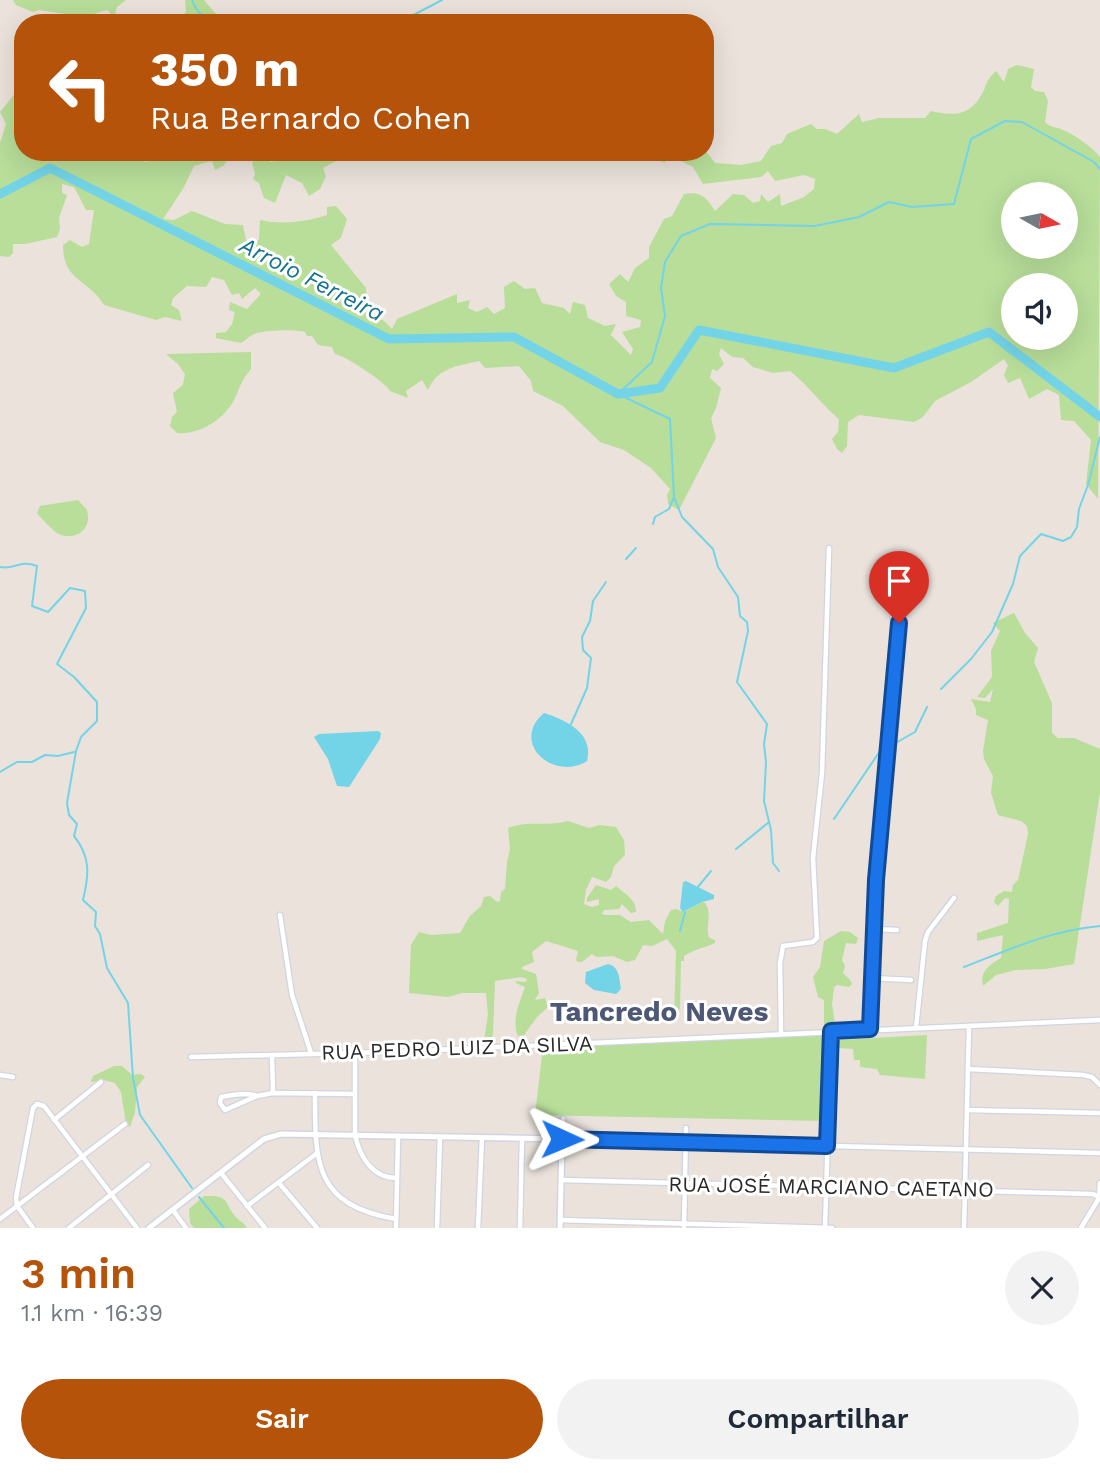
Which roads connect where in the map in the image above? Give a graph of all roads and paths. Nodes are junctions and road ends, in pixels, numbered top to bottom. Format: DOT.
graph roads {
  1 [pos="829,548"];
  2 [pos="904,571"];
  3 [pos="954,898"];
  4 [pos="280,915"];
  5 [pos="874,929"];
  6 [pos="897,929"];
  7 [pos="872,978"];
  8 [pos="911,980"];
  9 [pos="1100,1020"];
  10 [pos="969,1026"];
  11 [pos="916,1028"];
  12 [pos="870,1029"];
  13 [pos="831,1031"];
  14 [pos="781,1033"];
  15 [pos="355,1052"];
  16 [pos="311,1054"];
  17 [pos="272,1055"];
  18 [pos="191,1057"];
  19 [pos="968,1069"];
  20 [pos="0,1075"];
  21 [pos="13,1077"];
  22 [pos="101,1082"];
  23 [pos="1100,1085"];
  24 [pos="273,1093"];
  25 [pos="315,1093"];
  26 [pos="355,1094"];
  27 [pos="257,1096"];
  28 [pos="967,1110"];
  29 [pos="1100,1113"];
  30 [pos="563,1119"];
  31 [pos="54,1120"];
  32 [pos="125,1124"];
  33 [pos="686,1128"];
  34 [pos="315,1135"];
  35 [pos="355,1135"];
  36 [pos="398,1136"];
  37 [pos="440,1137"];
  38 [pos="482,1138"];
  39 [pos="522,1139"];
  40 [pos="562,1139"];
  41 [pos="686,1143"];
  42 [pos="827,1146"];
  43 [pos="966,1150"];
  44 [pos="1100,1153"];
  45 [pos="317,1154"];
  46 [pos="82,1156"];
  47 [pos="148,1166"];
  48 [pos="221,1173"];
  49 [pos="397,1178"];
  50 [pos="561,1180"];
  51 [pos="685,1183"];
  52 [pos="1100,1183"];
  53 [pos="279,1184"];
  54 [pos="826,1187"];
  55 [pos="965,1190"];
  56 [pos="111,1195"];
  57 [pos="1100,1198"];
  58 [pos="17,1206"];
  59 [pos="247,1206"];
  60 [pos="173,1210"];
  61 [pos="0,1219"];
  62 [pos="396,1219"];
  63 [pos="560,1220"];
  64 [pos="684,1226"];
  65 [pos="33,1228"];
  66 [pos="69,1228"];
  67 [pos="137,1228"];
  68 [pos="149,1228"];
  69 [pos="186,1228"];
  70 [pos="265,1228"];
  71 [pos="317,1228"];
  72 [pos="396,1228"];
  73 [pos="437,1228"];
  74 [pos="478,1228"];
  75 [pos="520,1228"];
  76 [pos="560,1228"];
  77 [pos="825,1228"];
  78 [pos="832,1228"];
  79 [pos="964,1228"];
  80 [pos="1081,1228"];
  1 -- 14 [label="street"];
  2 -- 5 [label="street"];
  3 -- 11 [label="street"];
  4 -- 16 [label="street"];
  5 -- 6 [label="street"];
  5 -- 7 [label="street"];
  7 -- 8 [label="street"];
  7 -- 12 [label="street"];
  9 -- 10 [label="street, RUA PEDRO LUIZ DA SILVA"];
  10 -- 11 [label="street, RUA PEDRO LUIZ DA SILVA"];
  10 -- 19 [label="street"];
  11 -- 12 [label="street, RUA PEDRO LUIZ DA SILVA"];
  12 -- 13 [label="street, RUA PEDRO LUIZ DA SILVA"];
  13 -- 14 [label="street, RUA PEDRO LUIZ DA SILVA"];
  13 -- 42 [label="street"];
  14 -- 15 [label="street, RUA PEDRO LUIZ DA SILVA"];
  15 -- 16 [label="street, RUA PEDRO LUIZ DA SILVA"];
  15 -- 26 [label="street"];
  16 -- 17 [label="street, RUA PEDRO LUIZ DA SILVA"];
  17 -- 18 [label="street, RUA PEDRO LUIZ DA SILVA"];
  17 -- 24 [label="street"];
  19 -- 23 [label="street"];
  19 -- 28 [label="street"];
  20 -- 21 [label="street"];
  22 -- 31 [label="street"];
  24 -- 25 [label="street"];
  24 -- 27 [label="street"];
  25 -- 26 [label="street"];
  25 -- 34 [label="street"];
  26 -- 35 [label="street"];
  27 -- 27 [label="street"];
  28 -- 29 [label="street"];
  28 -- 43 [label="street"];
  30 -- 40 [label="street"];
  31 -- 46 [label="street"];
  31 -- 58 [label="street"];
  32 -- 46 [label="street"];
  33 -- 41 [label="street"];
  34 -- 35 [label="street"];
  34 -- 45 [label="street"];
  34 -- 48 [label="street"];
  35 -- 36 [label="street"];
  35 -- 49 [label="street"];
  36 -- 37 [label="street"];
  36 -- 49 [label="street"];
  37 -- 38 [label="street"];
  37 -- 73 [label="street"];
  38 -- 39 [label="street"];
  38 -- 74 [label="street"];
  39 -- 40 [label="street"];
  39 -- 75 [label="street"];
  40 -- 41 [label="street"];
  40 -- 50 [label="street"];
  41 -- 42 [label="street"];
  41 -- 51 [label="street"];
  42 -- 43 [label="street"];
  42 -- 54 [label="street"];
  43 -- 44 [label="street"];
  43 -- 55 [label="street"];
  45 -- 53 [label="street"];
  45 -- 62 [label="street"];
  46 -- 56 [label="street"];
  46 -- 58 [label="street"];
  47 -- 56 [label="street"];
  48 -- 59 [label="street"];
  48 -- 60 [label="street"];
  49 -- 62 [label="street"];
  50 -- 51 [label="street, RUA JOSÉ MARCIANO CAETANO"];
  50 -- 63 [label="street"];
  51 -- 54 [label="street, RUA JOSÉ MARCIANO CAETANO"];
  51 -- 64 [label="street"];
  52 -- 57 [label="street"];
  53 -- 59 [label="street"];
  53 -- 71 [label="street"];
  54 -- 55 [label="street, RUA JOSÉ MARCIANO CAETANO"];
  54 -- 77 [label="street"];
  55 -- 57 [label="street, RUA JOSÉ MARCIANO CAETANO"];
  55 -- 79 [label="street"];
  56 -- 66 [label="street"];
  56 -- 67 [label="street"];
  57 -- 80 [label="street"];
  58 -- 61 [label="street"];
  58 -- 65 [label="street"];
  59 -- 70 [label="street"];
  60 -- 68 [label="street"];
  60 -- 69 [label="street"];
  62 -- 72 [label="street"];
  63 -- 64 [label="street"];
  63 -- 76 [label="street"];
  64 -- 77 [label="street"];
  77 -- 78 [label="street"];
}
